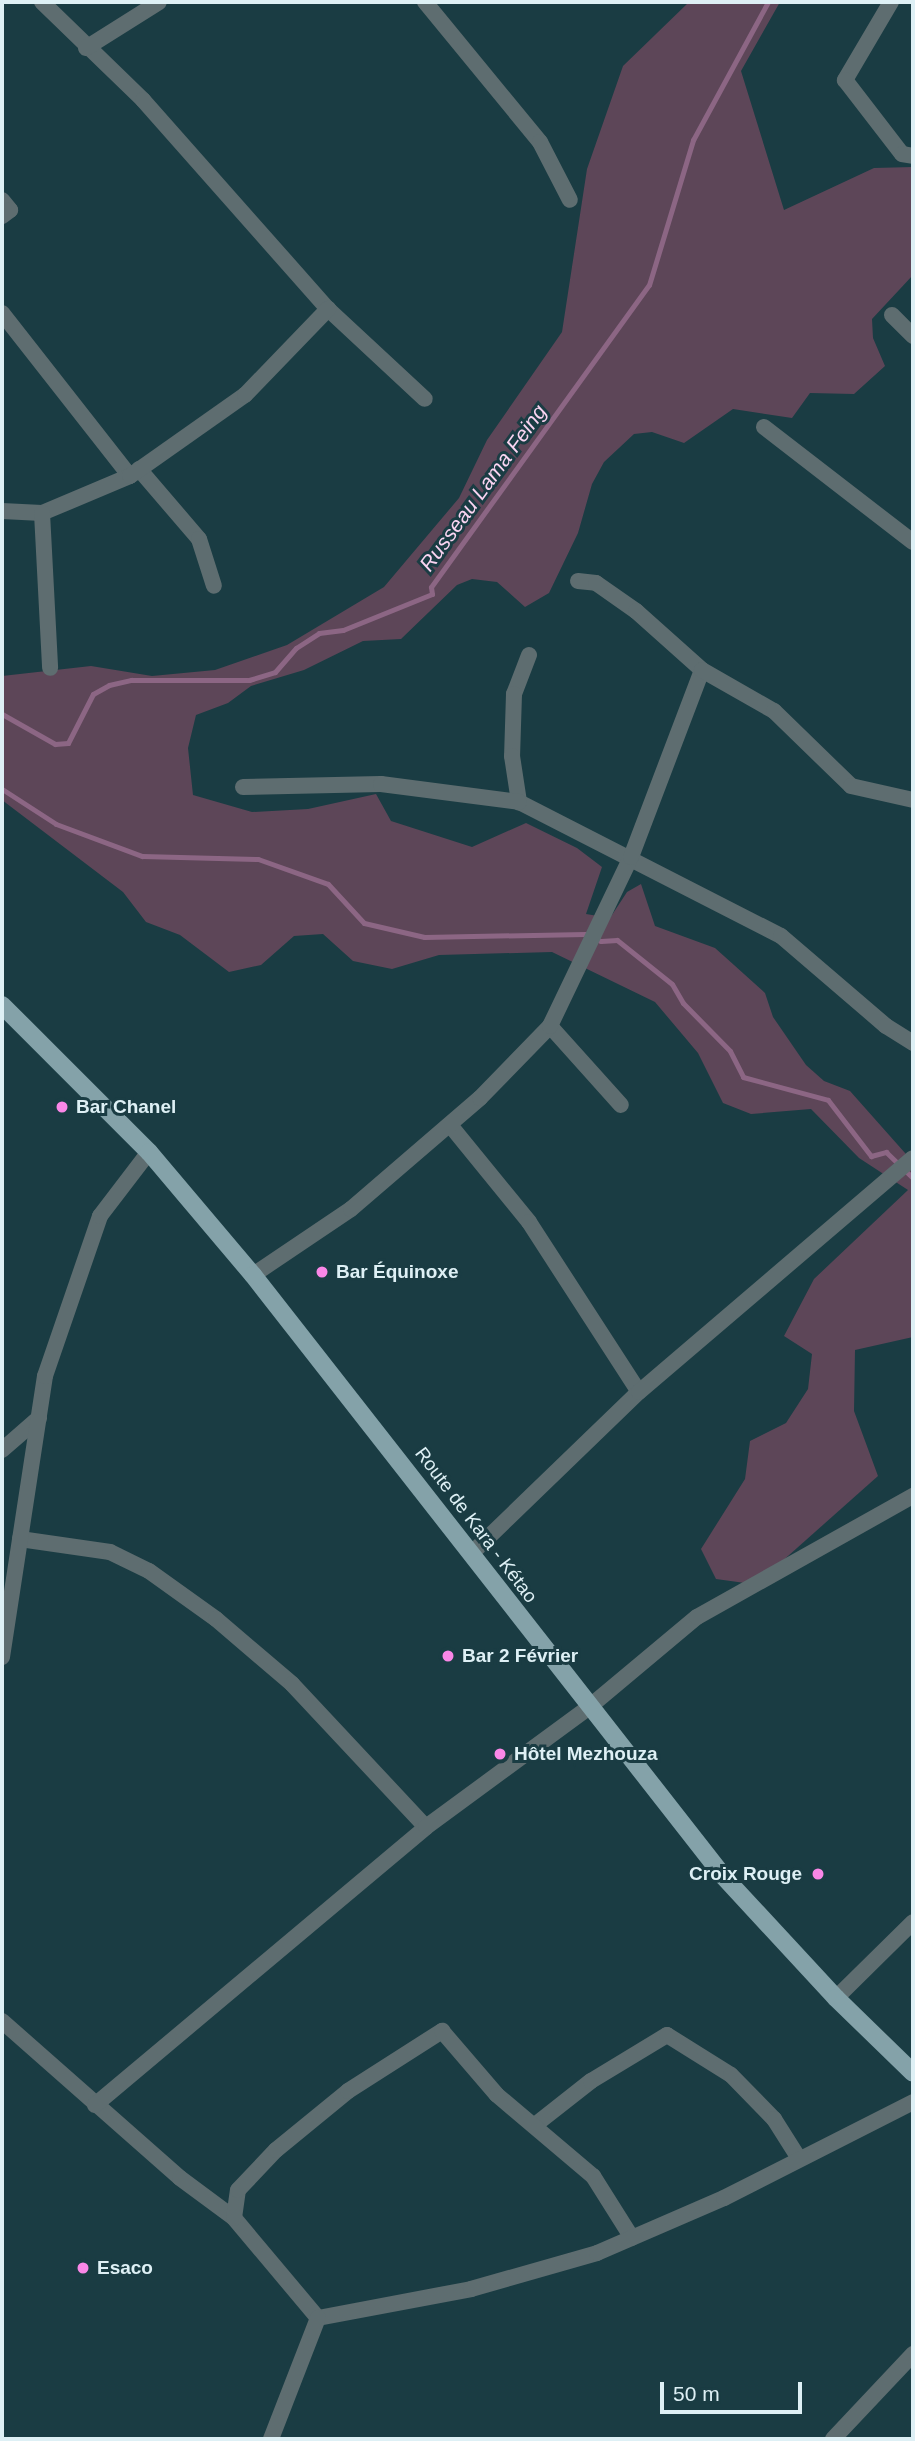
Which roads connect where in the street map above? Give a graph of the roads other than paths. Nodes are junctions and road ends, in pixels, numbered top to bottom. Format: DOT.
graph roads {
  1 [pos="42,2"];
  2 [pos="159,2"];
  3 [pos="425,2"];
  4 [pos="891,2"];
  5 [pos="86,48"];
  6 [pos="913,156"];
  7 [pos="2,200"];
  8 [pos="570,200"];
  9 [pos="2,216"];
  10 [pos="328,309"];
  11 [pos="2,313"];
  12 [pos="892,315"];
  13 [pos="913,336"];
  14 [pos="425,399"];
  15 [pos="764,427"];
  16 [pos="135,473"];
  17 [pos="2,511"];
  18 [pos="42,513"];
  19 [pos="913,542"];
  20 [pos="578,581"];
  21 [pos="214,586"];
  22 [pos="529,655"];
  23 [pos="50,668"];
  24 [pos="702,670"];
  25 [pos="243,787"];
  26 [pos="913,800"];
  27 [pos="519,802"];
  28 [pos="631,857"];
  29 [pos="2,1005"];
  30 [pos="550,1026"];
  31 [pos="913,1044"];
  32 [pos="621,1105"];
  33 [pos="450,1125"];
  34 [pos="149,1152"];
  35 [pos="913,1158"];
  36 [pos="253,1275"];
  37 [pos="639,1392"];
  38 [pos="39,1418"];
  39 [pos="2,1450"];
  40 [pos="913,1496"];
  41 [pos="20,1539"];
  42 [pos="472,1553"];
  43 [pos="2,1657"];
  44 [pos="588,1708"];
  45 [pos="426,1828"];
  46 [pos="913,1922"];
  47 [pos="836,1998"];
  48 [pos="2,2021"];
  49 [pos="913,2073"];
  50 [pos="913,2102"];
  51 [pos="94,2105"];
  52 [pos="535,2125"];
  53 [pos="798,2157"];
  54 [pos="234,2217"];
  55 [pos="632,2238"];
  56 [pos="318,2318"];
  57 [pos="913,2354"];
  58 [pos="271,2439"];
  59 [pos="833,2439"];
  1 -- 5 [label="street"];
  2 -- 5 [label="street"];
  3 -- 8 [label="street"];
  4 -- 6 [label="street"];
  5 -- 10 [label="street"];
  7 -- 9 [label="street"];
  10 -- 14 [label="street"];
  10 -- 16 [label="street"];
  11 -- 16 [label="street"];
  12 -- 13 [label="street"];
  15 -- 19 [label="street"];
  16 -- 18 [label="street"];
  16 -- 21 [label="street"];
  17 -- 18 [label="street"];
  18 -- 23 [label="street"];
  20 -- 24 [label="street"];
  22 -- 27 [label="street"];
  24 -- 26 [label="street"];
  24 -- 28 [label="street"];
  25 -- 27 [label="street"];
  27 -- 28 [label="street"];
  28 -- 30 [label="street"];
  28 -- 31 [label="street"];
  29 -- 34 [label="main road, Route de Kara - Kétao"];
  30 -- 32 [label="street"];
  30 -- 33 [label="street"];
  33 -- 36 [label="street"];
  33 -- 37 [label="street"];
  34 -- 36 [label="main road, Route de Kara - Kétao"];
  34 -- 38 [label="street"];
  35 -- 37 [label="street"];
  36 -- 42 [label="main road, Route de Kara - Kétao"];
  37 -- 42 [label="street"];
  38 -- 39 [label="street"];
  38 -- 41 [label="street"];
  40 -- 44 [label="street"];
  41 -- 43 [label="street"];
  41 -- 45 [label="street"];
  42 -- 44 [label="main road, Route de Kara - Kétao"];
  44 -- 45 [label="street"];
  44 -- 47 [label="main road, Route de Kara - Kétao"];
  45 -- 51 [label="street"];
  46 -- 47 [label="street"];
  47 -- 49 [label="main road, Route de Kara - Kétao"];
  48 -- 51 [label="street"];
  50 -- 53 [label="street"];
  51 -- 54 [label="street"];
  52 -- 53 [label="street"];
  52 -- 54 [label="street"];
  52 -- 55 [label="street"];
  53 -- 55 [label="street"];
  54 -- 56 [label="street"];
  55 -- 56 [label="street"];
  56 -- 58 [label="street"];
  57 -- 59 [label="street"];
}
